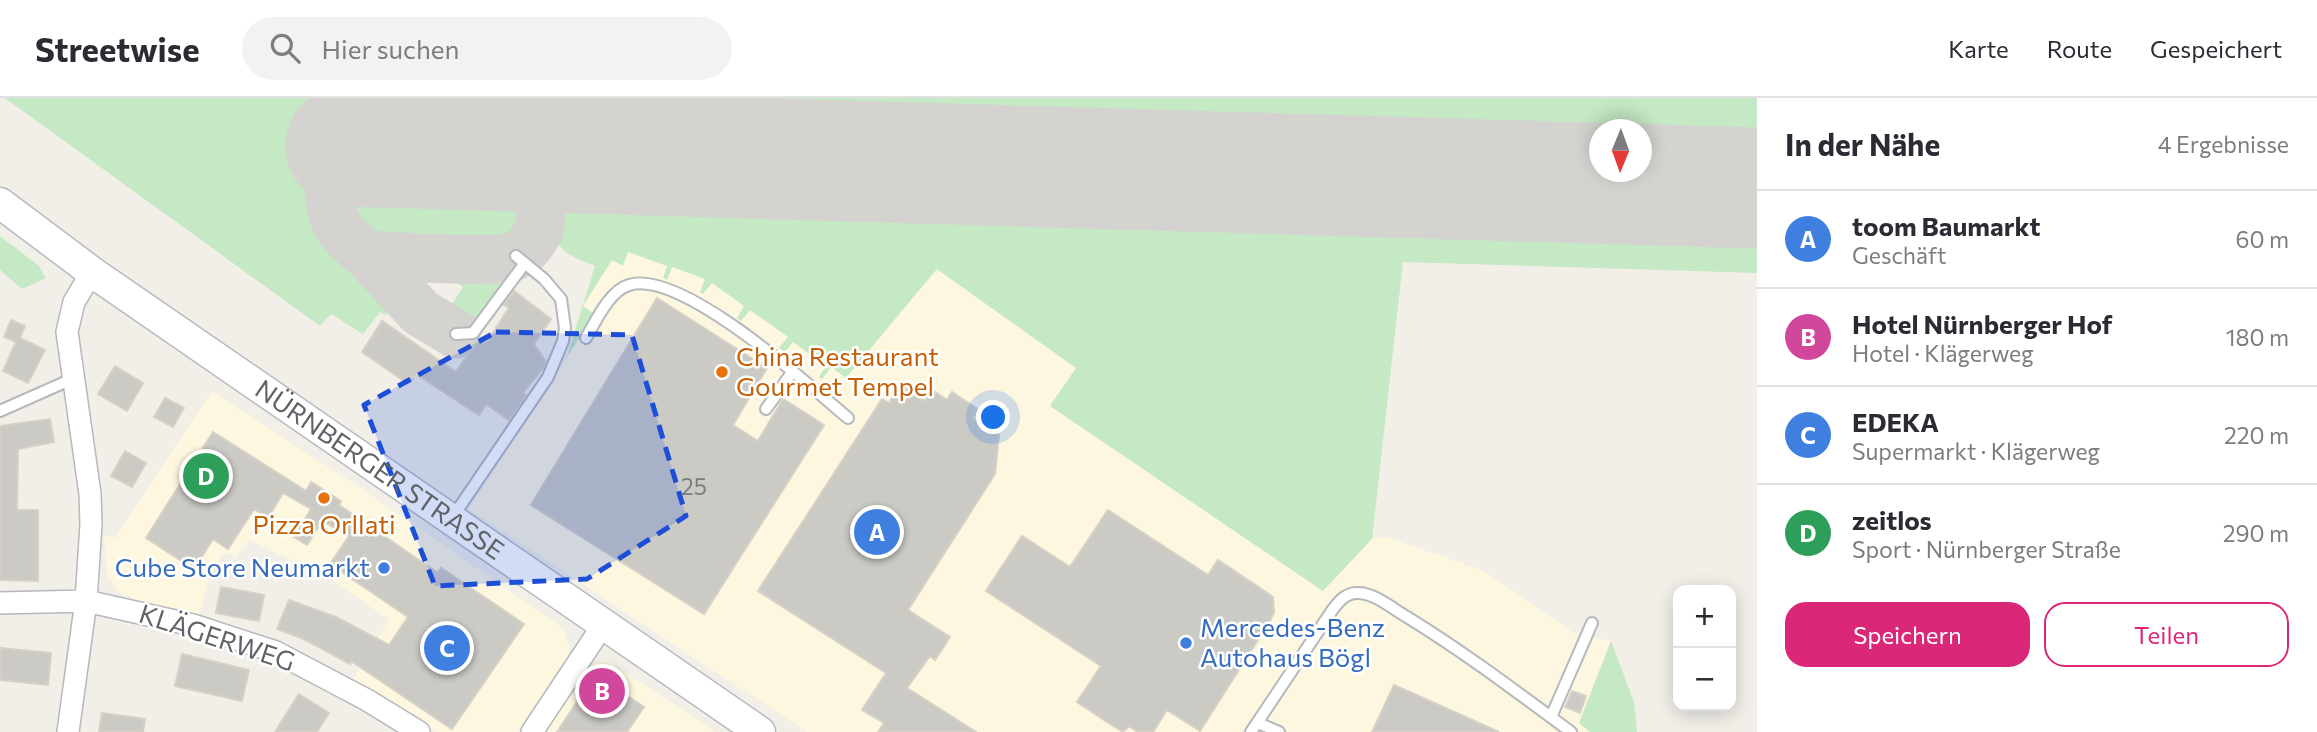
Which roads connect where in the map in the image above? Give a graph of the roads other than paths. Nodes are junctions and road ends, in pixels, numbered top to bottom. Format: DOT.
graph roads {
  1 [pos="0,203"];
  2 [pos="516,256"];
  3 [pos="525,264"];
  4 [pos="92,272"];
  5 [pos="456,334"];
  6 [pos="586,338"];
  7 [pos="793,371"];
  8 [pos="72,379"];
  9 [pos="766,409"];
  10 [pos="0,411"];
  11 [pos="848,418"];
  12 [pos="450,520"];
  13 [pos="86,601"];
  14 [pos="0,603"];
  15 [pos="1592,623"];
  16 [pos="603,625"];
  17 [pos="1551,717"];
  18 [pos="1254,727"];
  19 [pos="68,732"];
  20 [pos="419,732"];
  21 [pos="531,732"];
  22 [pos="760,732"];
  23 [pos="1279,732"];
  24 [pos="1571,732"];
  1 -- 4 [label="main road, NÜRNBERGER STRASSE"];
  2 -- 3 [label="lane"];
  3 -- 5 [label="lane"];
  3 -- 12 [label="lane"];
  4 -- 8 [label="street"];
  4 -- 12 [label="main road, NÜRNBERGER STRASSE"];
  6 -- 7 [label="lane"];
  7 -- 9 [label="lane"];
  7 -- 11 [label="lane"];
  8 -- 10 [label="lane"];
  8 -- 13 [label="street"];
  12 -- 16 [label="main road, NÜRNBERGER STRASSE"];
  13 -- 14 [label="street, KLÄGERWEG"];
  13 -- 19 [label="street"];
  13 -- 20 [label="street, KLÄGERWEG"];
  15 -- 17 [label="lane"];
  16 -- 21 [label="street"];
  16 -- 22 [label="main road, NÜRNBERGER STRASSE"];
  17 -- 18 [label="lane"];
  17 -- 24 [label="lane"];
  18 -- 23 [label="lane"];
}
